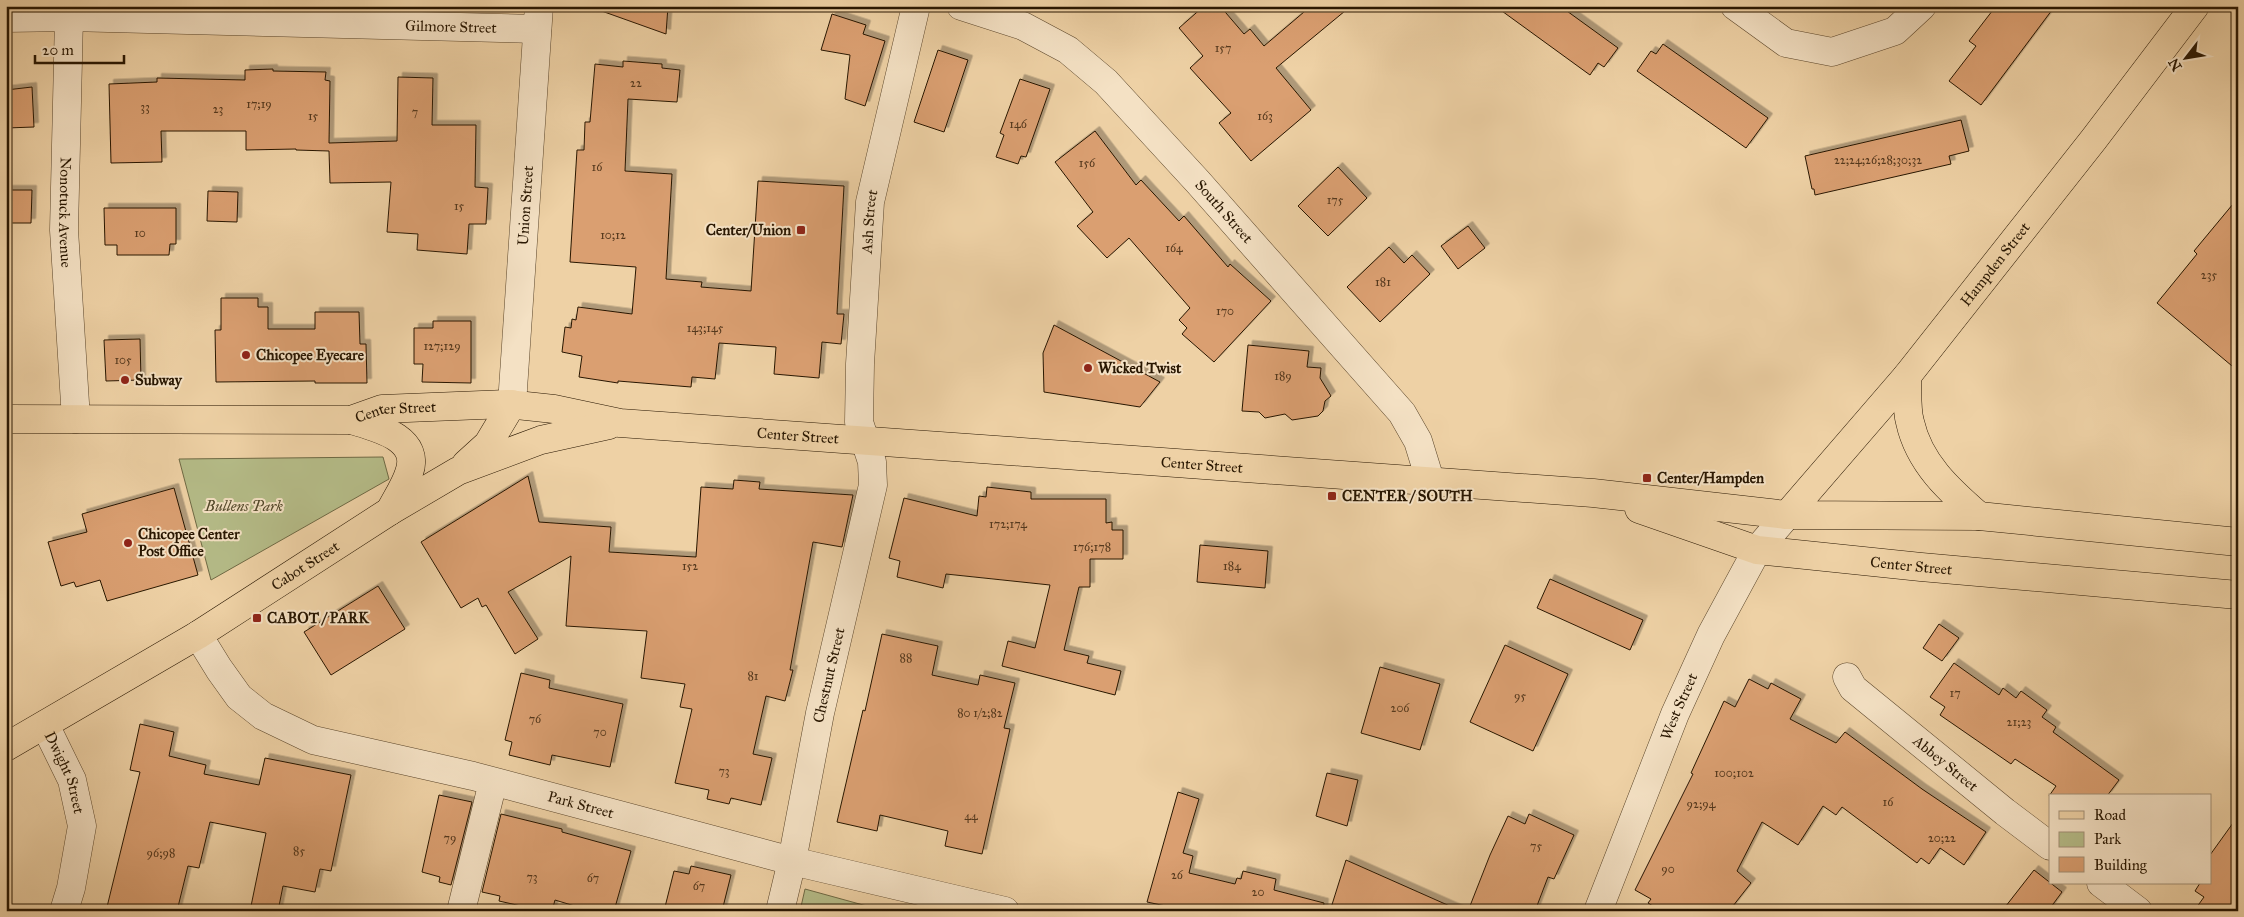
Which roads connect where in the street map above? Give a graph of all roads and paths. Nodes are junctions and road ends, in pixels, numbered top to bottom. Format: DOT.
graph roads {
  1 [pos="916,6"];
  2 [pos="961,6"];
  3 [pos="1735,6"];
  4 [pos="1922,6"];
  5 [pos="2194,6"];
  6 [pos="72,12"];
  7 [pos="6,18"];
  8 [pos="538,18"];
  9 [pos="1907,376"];
  10 [pos="512,404"];
  11 [pos="6,419"];
  12 [pos="76,419"];
  13 [pos="351,420"];
  14 [pos="620,422"];
  15 [pos="865,441"];
  16 [pos="458,470"];
  17 [pos="1430,480"];
  18 [pos="1593,493"];
  19 [pos="390,511"];
  20 [pos="1787,515"];
  21 [pos="1979,516"];
  22 [pos="2238,542"];
  23 [pos="1758,550"];
  24 [pos="2238,595"];
  25 [pos="198,635"];
  26 [pos="1847,677"];
  27 [pos="45,725"];
  28 [pos="6,747"];
  29 [pos="493,782"];
  30 [pos="2049,845"];
  31 [pos="792,861"];
  32 [pos="2102,884"];
  33 [pos="64,911"];
  34 [pos="461,911"];
  35 [pos="780,911"];
  36 [pos="1005,911"];
  37 [pos="1598,911"];
  38 [pos="2138,911"];
  1 -- 15 [label="street, Ash Street"];
  2 -- 17 [label="street, South Street"];
  3 -- 4 [label="street"];
  5 -- 9 [label="main road, Hampden Street"];
  6 -- 7 [label="street, Gilmore Street"];
  6 -- 8 [label="street, Gilmore Street"];
  6 -- 12 [label="street, Nonotuck Avenue"];
  8 -- 10 [label="street, Union Street"];
  9 -- 20 [label="main road, Hampden Street"];
  9 -- 21 [label="main road"];
  10 -- 13 [label="main road, Center Street"];
  10 -- 14 [label="main road, Center Street"];
  10 -- 16 [label="main road"];
  11 -- 12 [label="main road, Center Street"];
  12 -- 13 [label="main road, Center Street"];
  13 -- 19 [label="main road"];
  14 -- 15 [label="main road, Center Street"];
  14 -- 16 [label="main road, Cabot Street"];
  15 -- 17 [label="main road, Center Street"];
  15 -- 31 [label="street, Chestnut Street"];
  16 -- 19 [label="main road, Cabot Street"];
  17 -- 18 [label="main road, Center Street"];
  18 -- 20 [label="main road, Center Street"];
  18 -- 23 [label="main road, Center Street"];
  19 -- 25 [label="main road, Cabot Street"];
  20 -- 21 [label="main road, Center Street"];
  20 -- 23 [label="street, West Street"];
  21 -- 22 [label="main road, Center Street"];
  23 -- 24 [label="main road, Center Street"];
  23 -- 37 [label="street, West Street"];
  25 -- 27 [label="main road, Cabot Street"];
  25 -- 29 [label="street, Park Street"];
  26 -- 30 [label="street, Abbey Street"];
  27 -- 28 [label="main road, Cabot Street"];
  27 -- 33 [label="street, Dwight Street"];
  29 -- 31 [label="street, Park Street"];
  29 -- 34 [label="street"];
  31 -- 35 [label="street, Chestnut Street"];
  31 -- 36 [label="street, Park Street"];
  32 -- 38 [label="street"];
}
